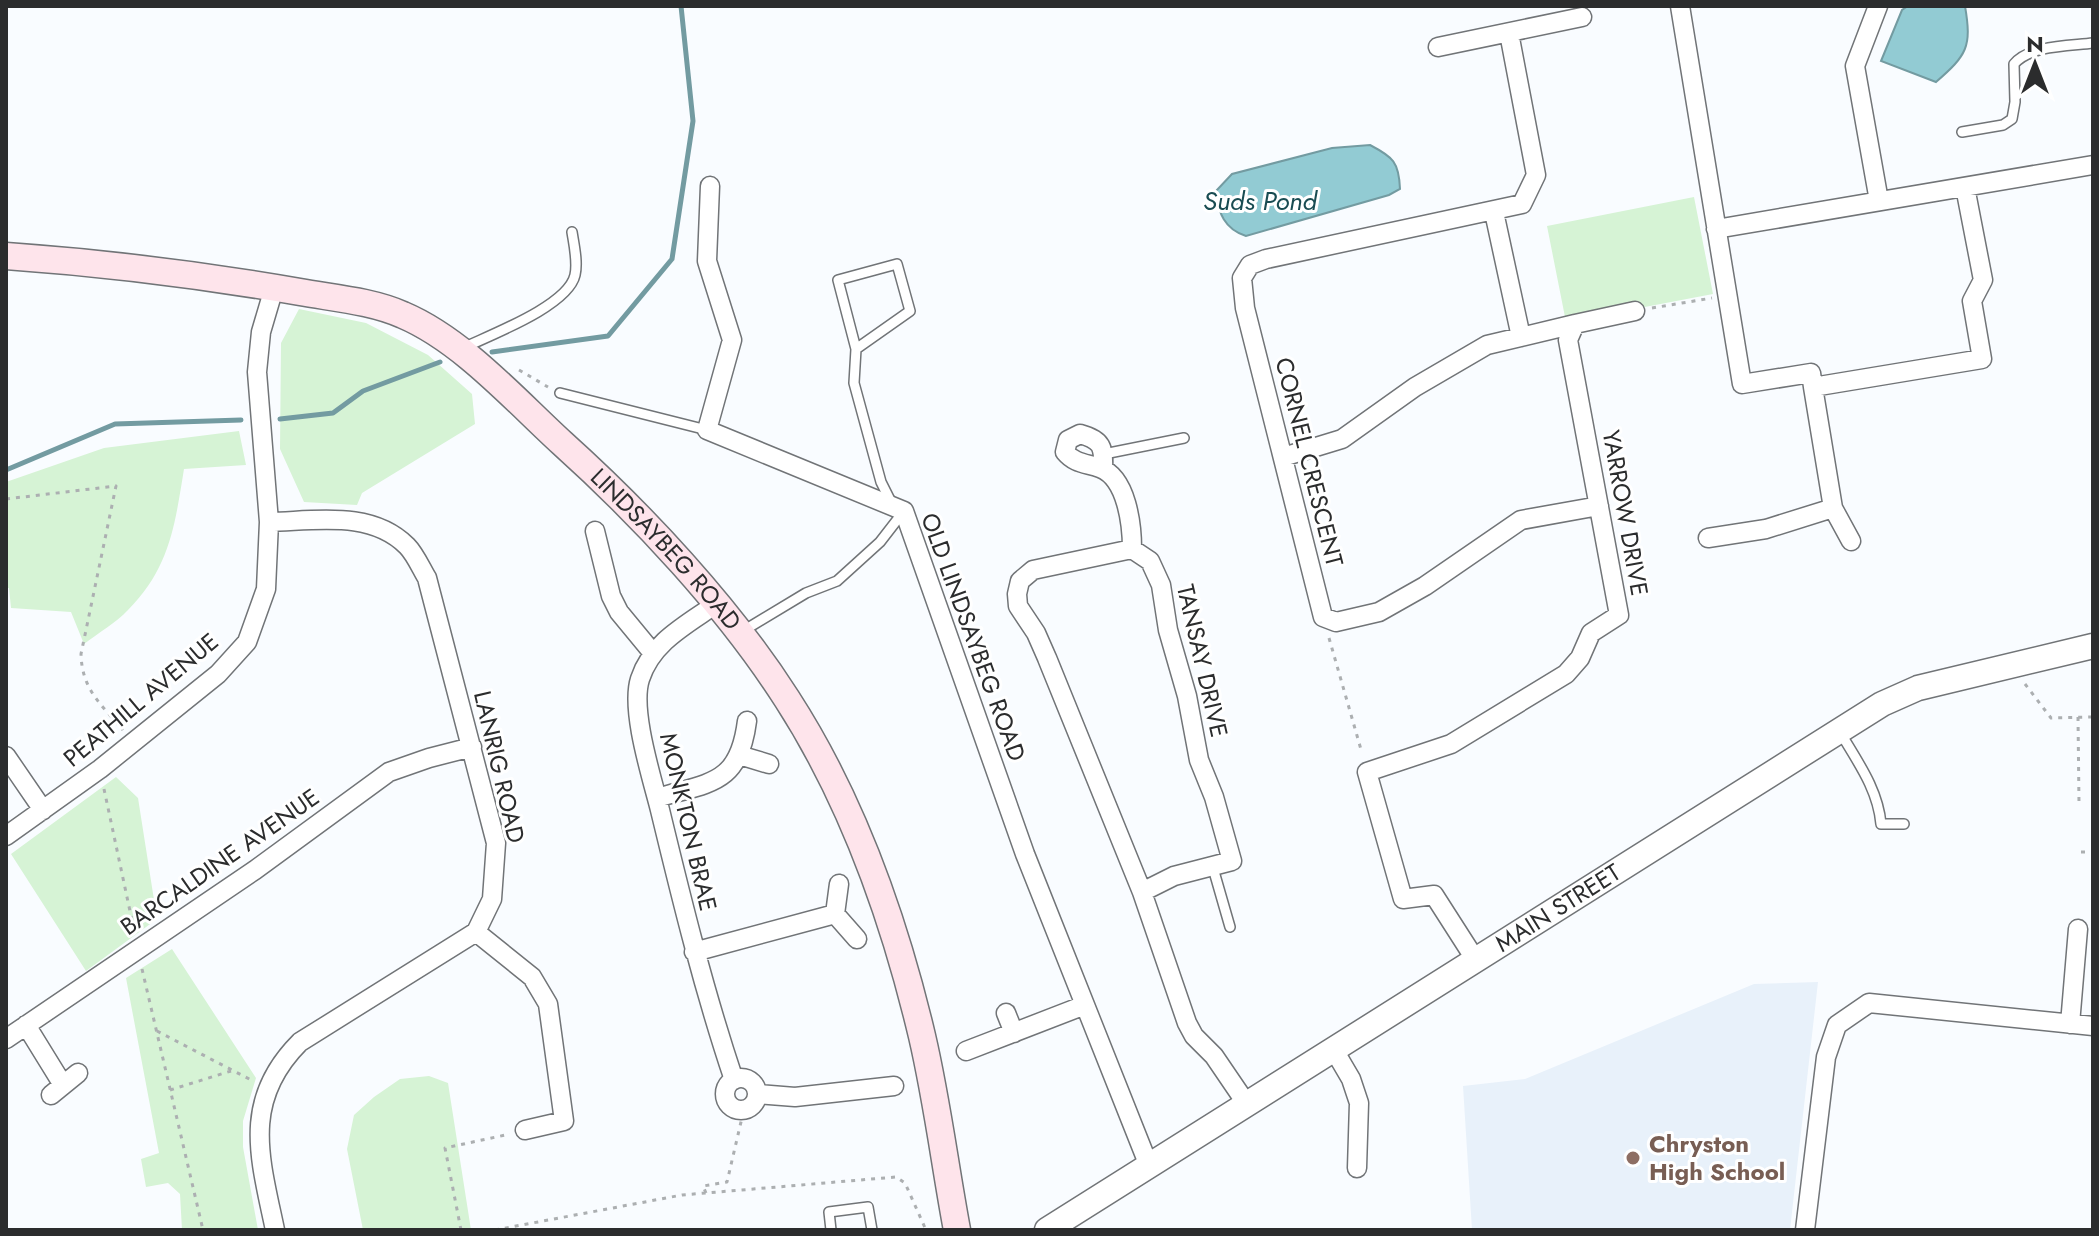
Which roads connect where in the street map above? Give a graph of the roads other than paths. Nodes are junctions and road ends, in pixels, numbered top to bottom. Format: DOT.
graph roads {
  1 [pos="1680,6"];
  2 [pos="1878,6"];
  3 [pos="1582,17"];
  4 [pos="1509,33"];
  5 [pos="2093,43"];
  6 [pos="1438,47"];
  7 [pos="1962,132"];
  8 [pos="2093,165"];
  9 [pos="710,186"];
  10 [pos="1965,187"];
  11 [pos="1879,201"];
  12 [pos="1494,212"];
  13 [pos="1716,229"];
  14 [pos="572,232"];
  15 [pos="6,256"];
  16 [pos="274,288"];
  17 [pos="1635,311"];
  18 [pos="1575,324"];
  19 [pos="1521,337"];
  20 [pos="856,349"];
  21 [pos="460,350"];
  22 [pos="1813,387"];
  23 [pos="560,393"];
  24 [pos="707,430"];
  25 [pos="1184,438"];
  26 [pos="1283,457"];
  27 [pos="1103,462"];
  28 [pos="1599,506"];
  29 [pos="1833,508"];
  30 [pos="899,509"];
  31 [pos="269,522"];
  32 [pos="595,531"];
  33 [pos="1708,538"];
  34 [pos="1851,541"];
  35 [pos="1132,549"];
  36 [pos="716,604"];
  37 [pos="739,634"];
  38 [pos="2093,646"];
  39 [pos="652,652"];
  40 [pos="747,721"];
  41 [pos="1839,729"];
  42 [pos="472,747"];
  43 [pos="739,755"];
  44 [pos="6,756"];
  45 [pos="769,764"];
  46 [pos="657,798"];
  47 [pos="43,810"];
  48 [pos="1904,824"];
  49 [pos="6,836"];
  50 [pos="1213,868"];
  51 [pos="839,884"];
  52 [pos="1142,892"];
  53 [pos="835,914"];
  54 [pos="1230,927"];
  55 [pos="2078,929"];
  56 [pos="476,932"];
  57 [pos="857,939"];
  58 [pos="694,952"];
  59 [pos="1475,959"];
  60 [pos="1085,1005"];
  61 [pos="1006,1013"];
  62 [pos="2070,1024"];
  63 [pos="26,1025"];
  64 [pos="2093,1026"];
  65 [pos="1014,1033"];
  66 [pos="6,1039"];
  67 [pos="1334,1050"];
  68 [pos="966,1051"];
  69 [pos="734,1080"];
  70 [pos="64,1084"];
  71 [pos="894,1086"];
  72 [pos="757,1094"];
  73 [pos="1246,1103"];
  74 [pos="525,1130"];
  75 [pos="1149,1166"];
  76 [pos="1357,1168"];
  77 [pos="275,1230"];
  78 [pos="831,1230"];
  79 [pos="872,1230"];
  80 [pos="957,1230"];
  81 [pos="1047,1230"];
  82 [pos="1805,1230"];
  1 -- 13 [label="street"];
  2 -- 11 [label="street"];
  3 -- 4 [label="street"];
  4 -- 6 [label="street"];
  4 -- 12 [label="street, CORNEL CRESCENT"];
  5 -- 7 [label="lane"];
  8 -- 10 [label="street"];
  9 -- 24 [label="street"];
  10 -- 11 [label="street"];
  10 -- 22 [label="street"];
  11 -- 13 [label="street"];
  12 -- 19 [label="street"];
  12 -- 26 [label="street, CORNEL CRESCENT"];
  13 -- 22 [label="street"];
  14 -- 21 [label="lane"];
  15 -- 16 [label="main road, LINDSAYBEG ROAD"];
  16 -- 21 [label="main road, LINDSAYBEG ROAD"];
  16 -- 31 [label="street, PEATHILL AVENUE"];
  17 -- 18 [label="street"];
  18 -- 19 [label="street"];
  18 -- 28 [label="street, YARROW DRIVE"];
  19 -- 26 [label="street"];
  20 -- 20 [label="lane"];
  20 -- 30 [label="lane"];
  21 -- 36 [label="main road, LINDSAYBEG ROAD"];
  22 -- 29 [label="street"];
  23 -- 24 [label="lane"];
  24 -- 30 [label="street, OLD LINDSAYBEG ROAD"];
  25 -- 27 [label="lane"];
  26 -- 28 [label="street, CORNEL CRESCENT"];
  27 -- 35 [label="street"];
  28 -- 59 [label="street, YARROW DRIVE"];
  29 -- 33 [label="street"];
  29 -- 34 [label="street"];
  30 -- 37 [label="lane"];
  30 -- 60 [label="street, OLD LINDSAYBEG ROAD"];
  31 -- 42 [label="street, LANRIG ROAD"];
  31 -- 47 [label="street, PEATHILL AVENUE"];
  32 -- 39 [label="street"];
  35 -- 50 [label="street, TANSAY DRIVE"];
  35 -- 52 [label="street"];
  36 -- 37 [label="main road, LINDSAYBEG ROAD"];
  36 -- 39 [label="street"];
  37 -- 80 [label="main road, LINDSAYBEG ROAD"];
  38 -- 41 [label="street, MAIN STREET"];
  39 -- 46 [label="street, MONKTON BRAE"];
  40 -- 43 [label="street"];
  41 -- 48 [label="lane"];
  41 -- 59 [label="street, MAIN STREET"];
  42 -- 56 [label="street, LANRIG ROAD"];
  42 -- 63 [label="street, BARCALDINE AVENUE"];
  43 -- 45 [label="street"];
  43 -- 46 [label="street"];
  44 -- 47 [label="street"];
  46 -- 58 [label="street, MONKTON BRAE"];
  47 -- 49 [label="street, PEATHILL AVENUE"];
  50 -- 52 [label="street"];
  50 -- 54 [label="lane"];
  51 -- 53 [label="street"];
  52 -- 73 [label="street"];
  53 -- 57 [label="street"];
  53 -- 58 [label="street"];
  55 -- 62 [label="street"];
  56 -- 74 [label="street"];
  56 -- 77 [label="street"];
  58 -- 69 [label="street, MONKTON BRAE"];
  59 -- 67 [label="street, MAIN STREET"];
  60 -- 65 [label="street"];
  60 -- 75 [label="street, OLD LINDSAYBEG ROAD"];
  61 -- 65 [label="street"];
  62 -- 64 [label="street"];
  62 -- 82 [label="street"];
  63 -- 66 [label="street, BARCALDINE AVENUE"];
  63 -- 70 [label="street"];
  65 -- 68 [label="street"];
  67 -- 73 [label="street, MAIN STREET"];
  67 -- 76 [label="street"];
  69 -- 72 [label="street"];
  69 -- 72 [label="street, MONKTON BRAE"];
  71 -- 72 [label="street"];
  73 -- 75 [label="street, MAIN STREET"];
  75 -- 81 [label="street, MAIN STREET"];
  78 -- 79 [label="lane"];
}
